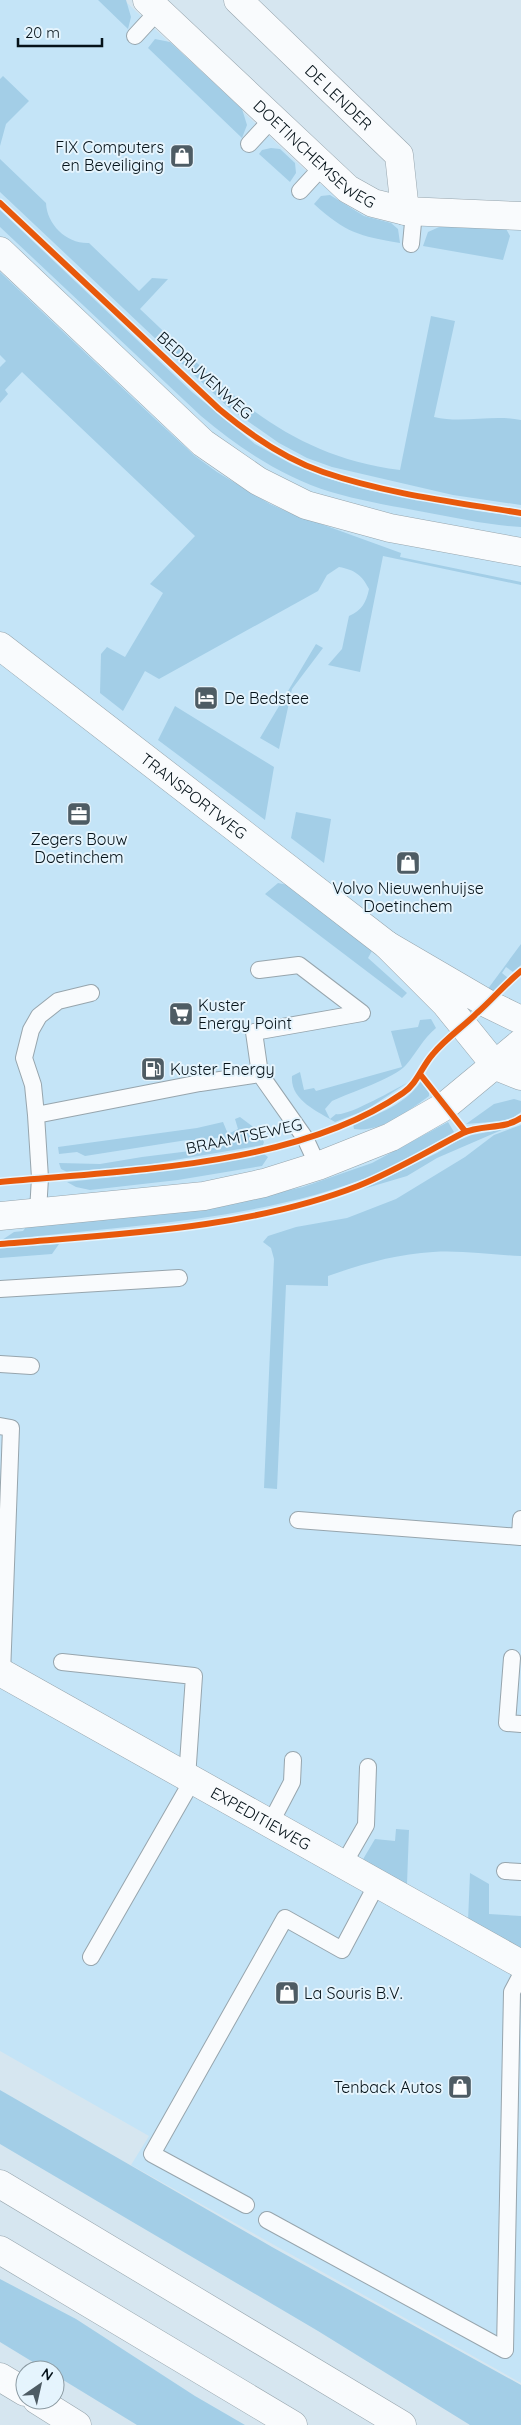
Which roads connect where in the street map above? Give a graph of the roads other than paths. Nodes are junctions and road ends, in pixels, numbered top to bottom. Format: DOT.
graph roads {
  1 [pos="238,0"];
  2 [pos="153,5"];
  3 [pos="135,36"];
  4 [pos="273,118"];
  5 [pos="249,144"];
  6 [pos="324,166"];
  7 [pos="300,191"];
  8 [pos="410,212"];
  9 [pos="521,216"];
  10 [pos="411,244"];
  11 [pos="0,252"];
  12 [pos="521,552"];
  13 [pos="0,646"];
  14 [pos="387,945"];
  15 [pos="259,970"];
  16 [pos="91,993"];
  17 [pos="521,1020"];
  18 [pos="521,1043"];
  19 [pos="496,1066"];
  20 [pos="260,1074"];
  21 [pos="521,1076"];
  22 [pos="36,1115"];
  23 [pos="318,1166"];
  24 [pos="38,1211"];
  25 [pos="0,1216"];
  26 [pos="179,1278"];
  27 [pos="0,1288"];
  28 [pos="0,1364"];
  29 [pos="31,1366"];
  30 [pos="0,1426"];
  31 [pos="521,1519"];
  32 [pos="298,1520"];
  33 [pos="512,1658"];
  34 [pos="62,1662"];
  35 [pos="1,1673"];
  36 [pos="521,1724"];
  37 [pos="293,1760"];
  38 [pos="368,1767"];
  39 [pos="189,1779"];
  40 [pos="270,1824"];
  41 [pos="343,1865"];
  42 [pos="377,1884"];
  43 [pos="91,1957"];
  44 [pos="521,1964"];
  45 [pos="521,1975"];
  46 [pos="0,2184"];
  47 [pos="246,2205"];
  48 [pos="267,2220"];
  49 [pos="0,2250"];
  50 [pos="0,2377"];
  51 [pos="15,2386"];
  52 [pos="53,2410"];
  53 [pos="77,2425"];
  54 [pos="293,2425"];
  55 [pos="402,2425"];
  1 -- 8 [label="main road, DE LENDER"];
  2 -- 3 [label="lane"];
  2 -- 4 [label="main road, DOETINCHEMSEWEG"];
  4 -- 5 [label="lane"];
  4 -- 6 [label="main road, DOETINCHEMSEWEG"];
  6 -- 7 [label="lane"];
  6 -- 8 [label="main road, DOETINCHEMSEWEG"];
  8 -- 9 [label="main road, DOETINCHEMSEWEG"];
  8 -- 10 [label="lane"];
  11 -- 12 [label="main road"];
  13 -- 14 [label="main road, TRANSPORTWEG"];
  14 -- 17 [label="main road, TRANSPORTWEG"];
  14 -- 19 [label="main road, TRANSPORTWEG"];
  15 -- 20 [label="lane"];
  16 -- 22 [label="lane"];
  18 -- 19 [label="main road"];
  19 -- 21 [label="main road"];
  19 -- 23 [label="main road"];
  20 -- 22 [label="lane"];
  20 -- 23 [label="lane"];
  22 -- 24 [label="lane"];
  23 -- 24 [label="main road"];
  24 -- 25 [label="main road"];
  26 -- 27 [label="lane"];
  28 -- 29 [label="lane"];
  30 -- 35 [label="lane"];
  31 -- 32 [label="lane"];
  33 -- 36 [label="lane"];
  34 -- 39 [label="lane"];
  35 -- 39 [label="main road, EXPEDITIEWEG"];
  37 -- 40 [label="lane"];
  38 -- 41 [label="lane"];
  39 -- 40 [label="main road, EXPEDITIEWEG"];
  39 -- 43 [label="lane"];
  40 -- 41 [label="main road, EXPEDITIEWEG"];
  41 -- 42 [label="main road, EXPEDITIEWEG"];
  42 -- 44 [label="main road, EXPEDITIEWEG"];
  42 -- 47 [label="lane"];
  45 -- 48 [label="lane"];
  46 -- 55 [label="main road"];
  49 -- 54 [label="main road"];
  50 -- 51 [label="main road"];
  52 -- 53 [label="main road"];
}
